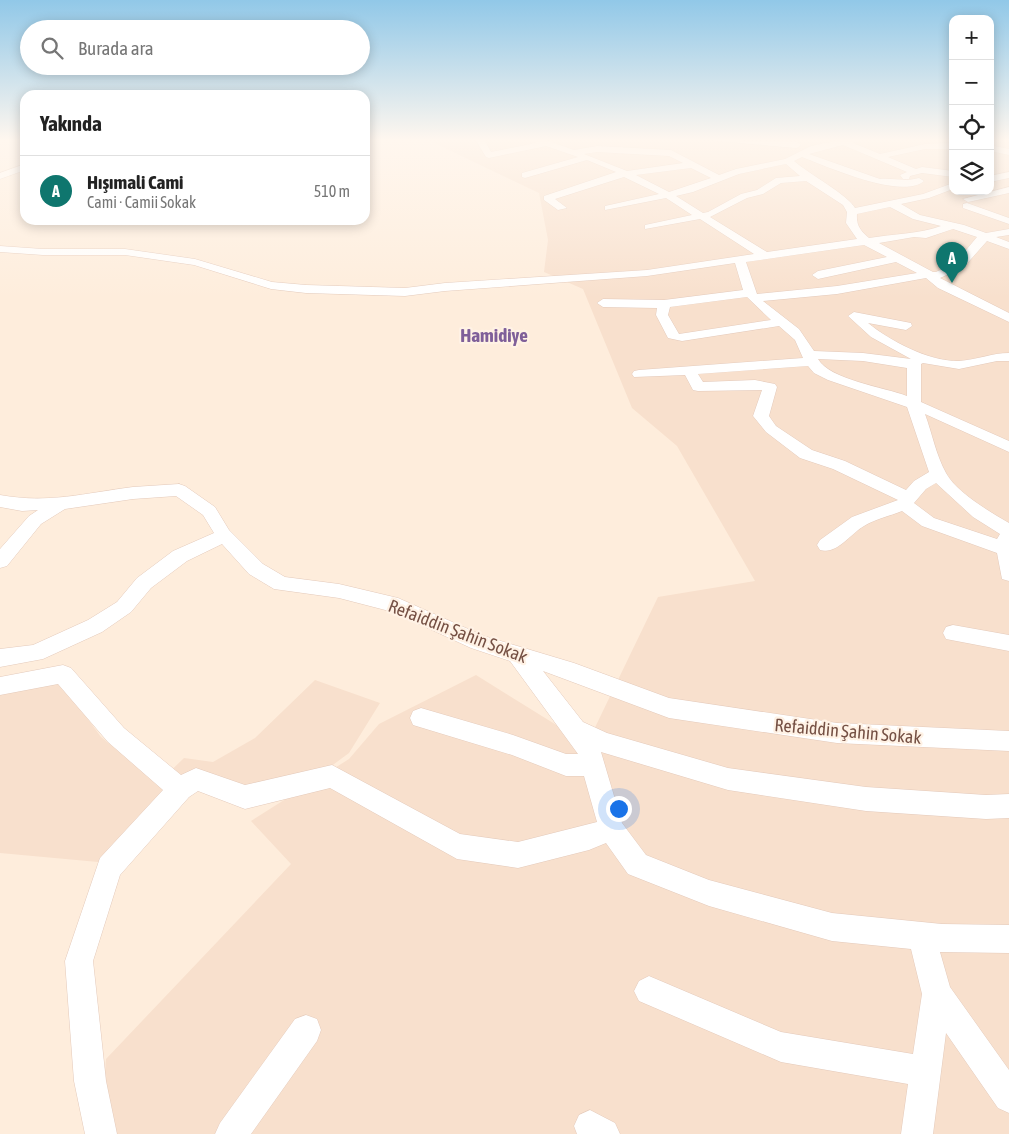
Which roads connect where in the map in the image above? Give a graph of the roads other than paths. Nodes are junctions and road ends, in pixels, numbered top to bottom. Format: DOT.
graph roads {
  1 [pos="566,192"];
  2 [pos="588,192"];
  3 [pos="662,192"];
  4 [pos="680,192"];
  5 [pos="760,192"];
  6 [pos="832,192"];
  7 [pos="932,192"];
  8 [pos="1006,192"];
  9 [pos="593,193"];
  10 [pos="668,195"];
  11 [pos="610,203"];
  12 [pos="892,204"];
  13 [pos="562,208"];
  14 [pos="852,212"];
  15 [pos="703,216"];
  16 [pos="1009,221"];
  17 [pos="953,225"];
  18 [pos="649,227"];
  19 [pos="1009,232"];
  20 [pos="986,237"];
  21 [pos="867,241"];
  22 [pos="1009,246"];
  23 [pos="0,247"];
  24 [pos="765,256"];
  25 [pos="898,258"];
  26 [pos="739,260"];
  27 [pos="818,275"];
  28 [pos="929,275"];
  29 [pos="837,290"];
  30 [pos="752,295"];
  31 [pos="602,303"];
  32 [pos="664,304"];
  33 [pos="854,316"];
  34 [pos="1009,318"];
  35 [pos="781,322"];
  36 [pos="906,326"];
  37 [pos="677,336"];
  38 [pos="1009,357"];
  39 [pos="810,359"];
  40 [pos="917,362"];
  41 [pos="689,370"];
  42 [pos="639,374"];
  43 [pos="914,404"];
  44 [pos="1009,446"];
  45 [pos="938,474"];
  46 [pos="0,501"];
  47 [pos="906,501"];
  48 [pos="62,504"];
  49 [pos="1008,525"];
  50 [pos="224,536"];
  51 [pos="826,545"];
  52 [pos="1006,549"];
  53 [pos="0,561"];
  54 [pos="1009,574"];
  55 [pos="953,632"];
  56 [pos="1009,643"];
  57 [pos="518,655"];
  58 [pos="0,658"];
  59 [pos="0,686"];
  60 [pos="422,718"];
  61 [pos="576,729"];
  62 [pos="1009,741"];
  63 [pos="593,765"];
  64 [pos="180,788"];
  65 [pos="1009,806"];
  66 [pos="610,829"];
  67 [pos="921,936"];
  68 [pos="1009,939"];
  69 [pos="649,991"];
  70 [pos="937,994"];
  71 [pos="306,1030"];
  72 [pos="926,1072"];
  73 [pos="1009,1097"];
  74 [pos="101,1134"];
  75 [pos="231,1134"];
  76 [pos="917,1134"];
  1 -- 13 [label="street"];
  2 -- 9 [label="street"];
  3 -- 10 [label="street"];
  4 -- 10 [label="street"];
  5 -- 15 [label="street"];
  6 -- 14 [label="street"];
  7 -- 12 [label="street"];
  8 -- 16 [label="street"];
  10 -- 11 [label="street"];
  10 -- 15 [label="street"];
  12 -- 14 [label="street"];
  12 -- 17 [label="street"];
  14 -- 21 [label="street"];
  15 -- 18 [label="street"];
  15 -- 24 [label="street"];
  17 -- 20 [label="street"];
  17 -- 21 [label="street"];
  19 -- 20 [label="street"];
  20 -- 22 [label="street"];
  20 -- 28 [label="street"];
  21 -- 24 [label="street"];
  21 -- 25 [label="street"];
  23 -- 26 [label="street"];
  24 -- 26 [label="street"];
  25 -- 27 [label="street"];
  25 -- 28 [label="street"];
  26 -- 30 [label="street"];
  28 -- 29 [label="street"];
  28 -- 34 [label="street"];
  29 -- 30 [label="street"];
  29 -- 33 [label="street"];
  30 -- 32 [label="street"];
  30 -- 35 [label="street"];
  31 -- 32 [label="street"];
  32 -- 37 [label="street"];
  33 -- 36 [label="street"];
  33 -- 40 [label="street"];
  35 -- 37 [label="street"];
  35 -- 39 [label="street"];
  38 -- 40 [label="street"];
  39 -- 40 [label="street"];
  39 -- 41 [label="street"];
  39 -- 43 [label="street"];
  40 -- 43 [label="street"];
  41 -- 42 [label="street"];
  41 -- 47 [label="street"];
  43 -- 44 [label="street"];
  43 -- 45 [label="street"];
  45 -- 47 [label="street"];
  45 -- 49 [label="street"];
  46 -- 48 [label="street, Refaiddin Şahin Sokak"];
  47 -- 51 [label="street"];
  47 -- 52 [label="street"];
  48 -- 50 [label="street, Refaiddin Şahin Sokak"];
  48 -- 53 [label="street"];
  49 -- 52 [label="street"];
  50 -- 57 [label="street, Refaiddin Şahin Sokak"];
  50 -- 58 [label="street"];
  52 -- 54 [label="street"];
  55 -- 56 [label="street"];
  57 -- 61 [label="street"];
  57 -- 62 [label="street, Refaiddin Şahin Sokak"];
  59 -- 64 [label="street"];
  60 -- 63 [label="street"];
  61 -- 63 [label="street"];
  61 -- 65 [label="street"];
  63 -- 66 [label="street"];
  64 -- 66 [label="street"];
  64 -- 74 [label="street"];
  66 -- 67 [label="street"];
  67 -- 68 [label="street"];
  67 -- 70 [label="street"];
  69 -- 72 [label="street"];
  70 -- 72 [label="street"];
  70 -- 73 [label="street"];
  71 -- 75 [label="street"];
  72 -- 76 [label="street"];
}
